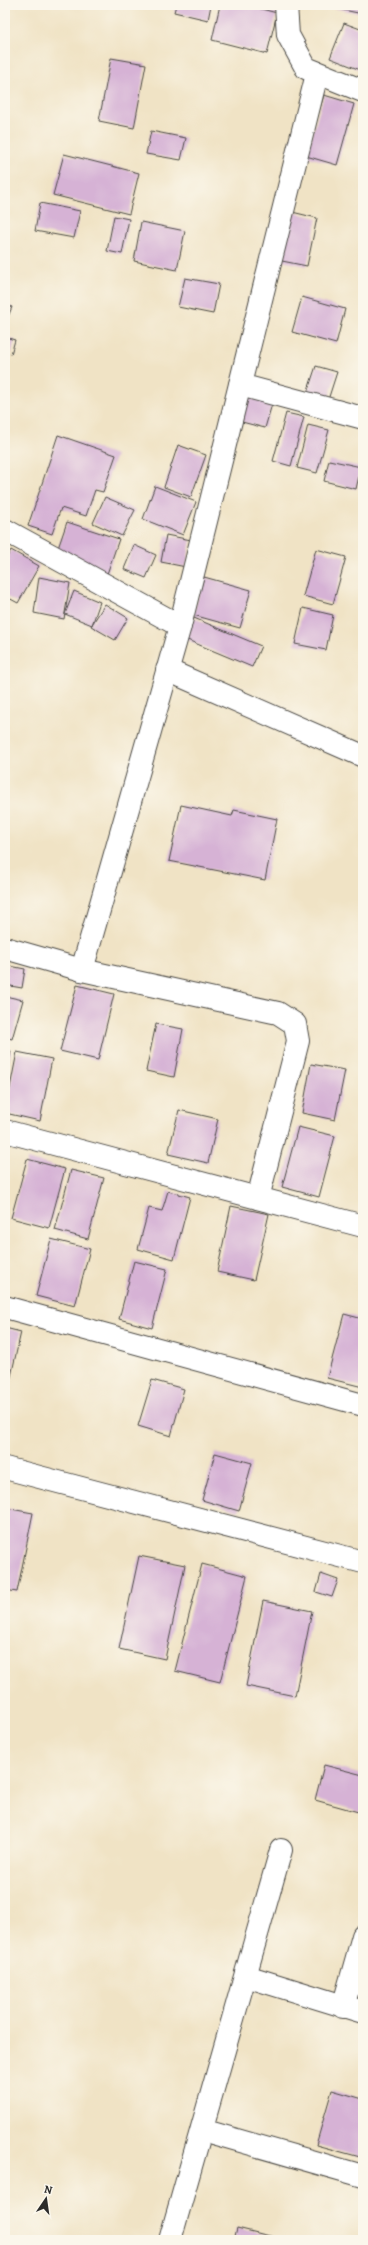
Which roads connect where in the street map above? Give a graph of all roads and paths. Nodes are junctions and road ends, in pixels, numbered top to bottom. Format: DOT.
graph roads {
  1 [pos="286,5"];
  2 [pos="317,74"];
  3 [pos="363,91"];
  4 [pos="240,385"];
  5 [pos="363,418"];
  6 [pos="5,530"];
  7 [pos="180,626"];
  8 [pos="167,670"];
  9 [pos="363,756"];
  10 [pos="5,948"];
  11 [pos="82,970"];
  12 [pos="5,1131"];
  13 [pos="258,1198"];
  14 [pos="363,1226"];
  15 [pos="5,1307"];
  16 [pos="363,1405"];
  17 [pos="5,1468"];
  18 [pos="363,1562"];
  19 [pos="281,1850"];
  20 [pos="363,1936"];
  21 [pos="246,1976"];
  22 [pos="353,2009"];
  23 [pos="202,2130"];
  24 [pos="363,2176"];
  25 [pos="170,2240"];
  1 -- 2 [label="street"];
  2 -- 3 [label="street"];
  2 -- 4 [label="street"];
  4 -- 5 [label="street"];
  4 -- 7 [label="street"];
  6 -- 7 [label="street"];
  7 -- 8 [label="street"];
  8 -- 9 [label="street"];
  8 -- 11 [label="street"];
  10 -- 11 [label="street"];
  11 -- 13 [label="street"];
  12 -- 13 [label="street"];
  13 -- 14 [label="street"];
  15 -- 16 [label="street"];
  17 -- 18 [label="street"];
  19 -- 21 [label="street"];
  20 -- 22 [label="street"];
  21 -- 22 [label="street"];
  21 -- 23 [label="street"];
  23 -- 24 [label="street"];
  23 -- 25 [label="street"];
}
